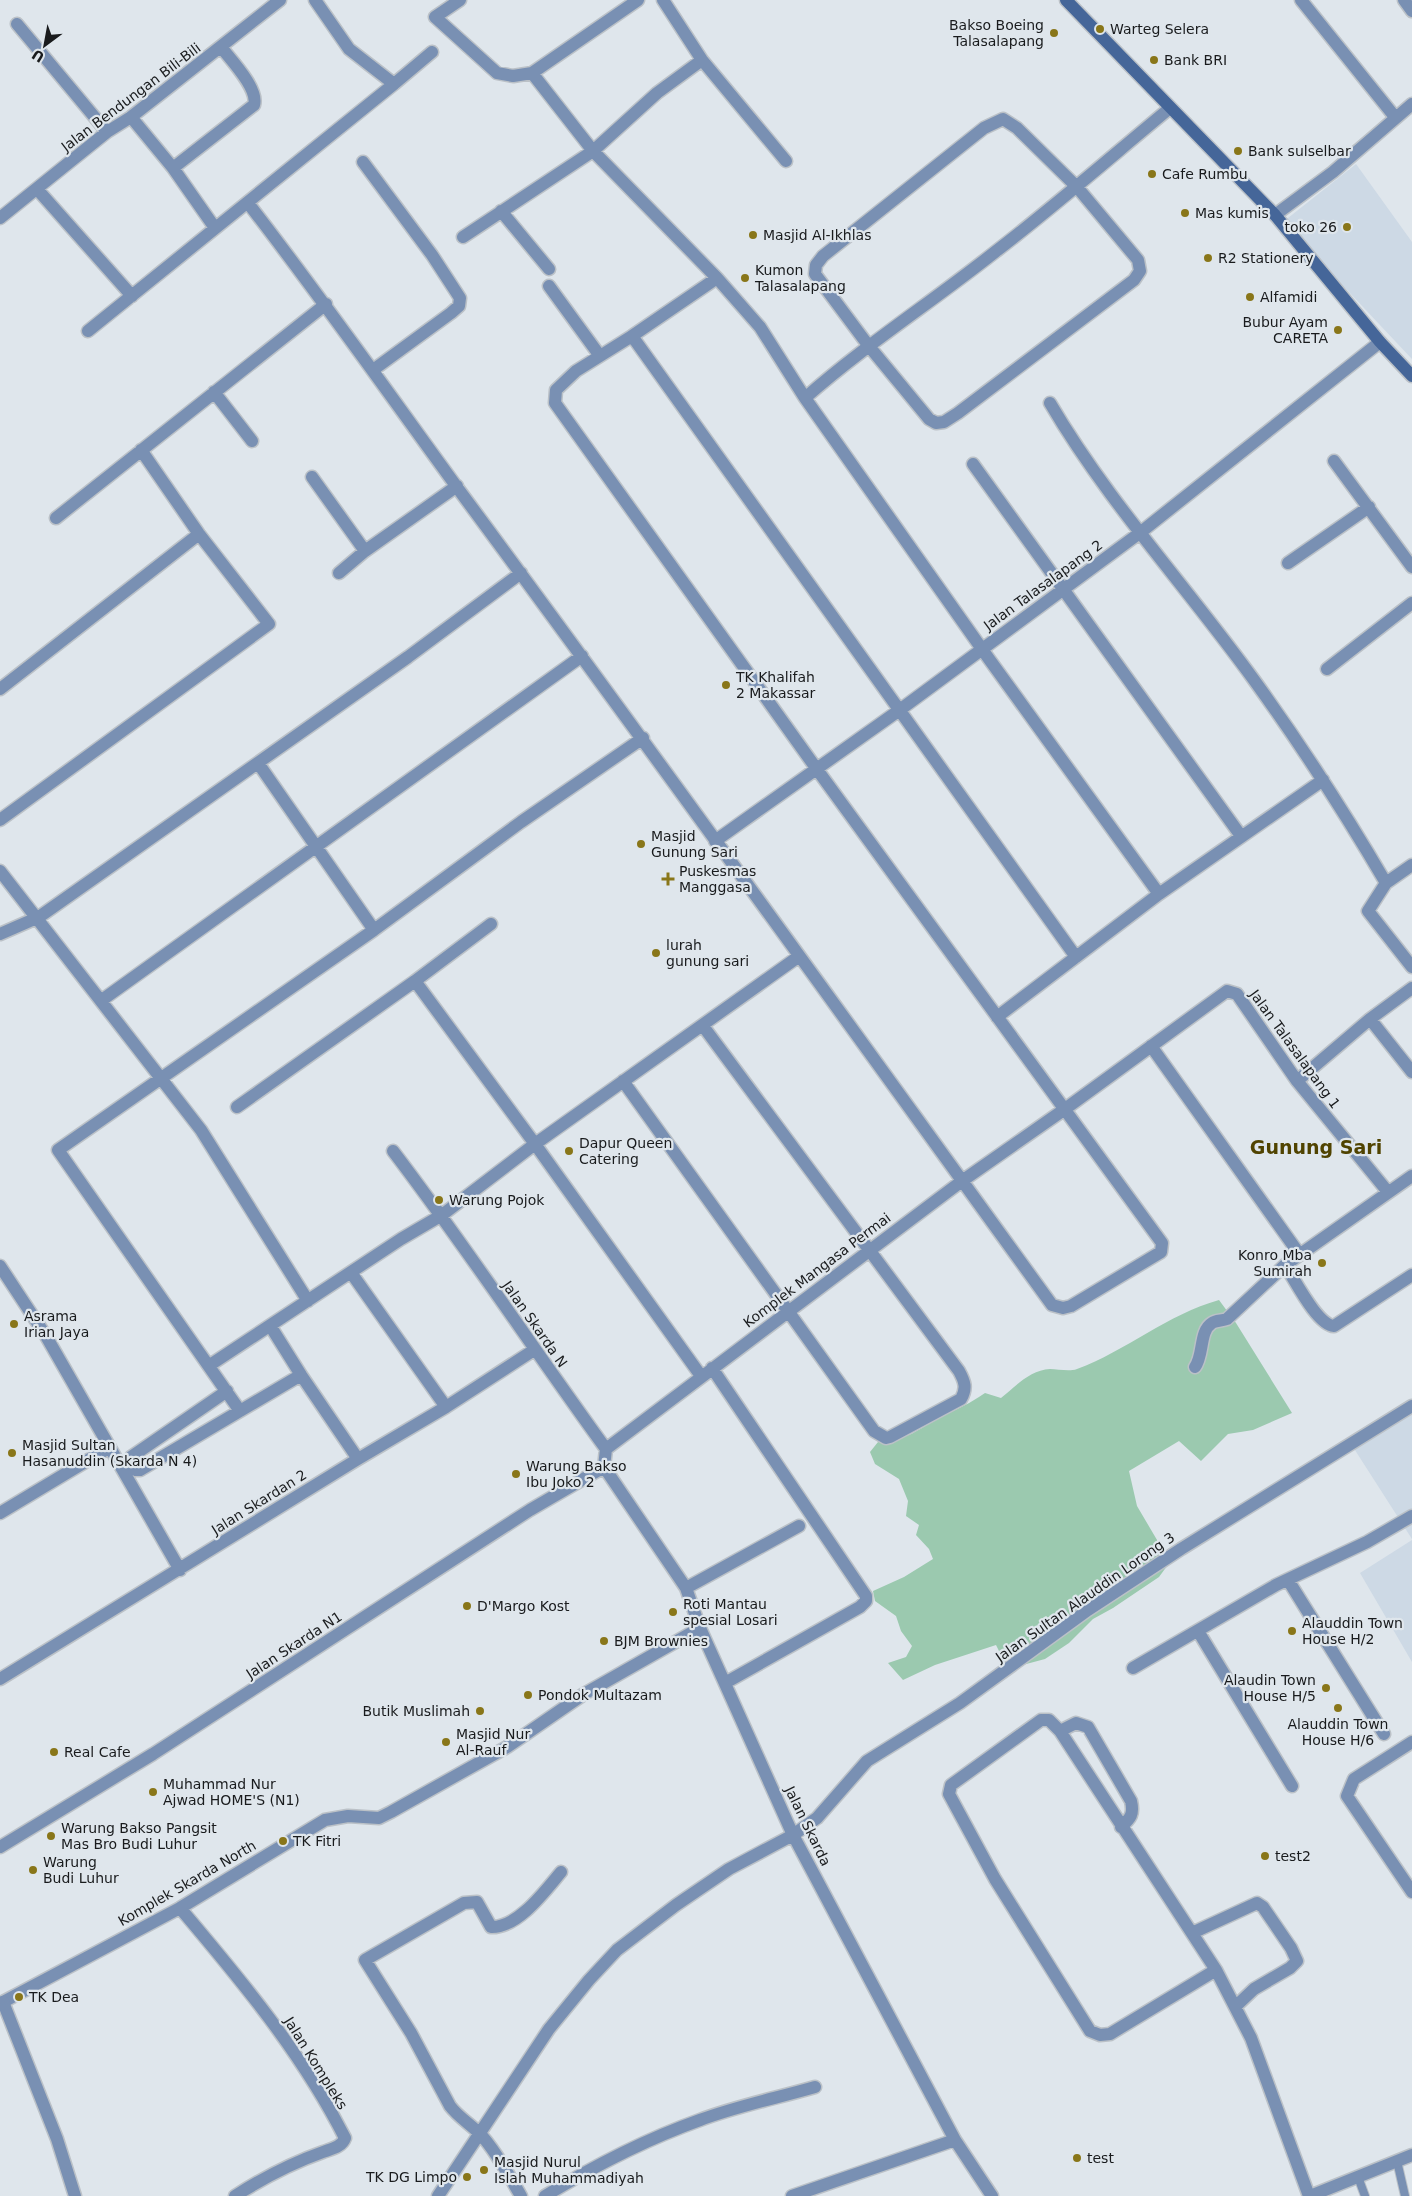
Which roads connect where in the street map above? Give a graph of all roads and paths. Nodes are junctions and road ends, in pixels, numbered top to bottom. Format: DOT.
graph roads {
  1 [pos="280,0"];
  2 [pos="315,0"];
  3 [pos="460,0"];
  4 [pos="638,0"];
  5 [pos="663,0"];
  6 [pos="1066,0"];
  7 [pos="1301,0"];
  8 [pos="1404,0"];
  9 [pos="1412,11"];
  10 [pos="17,24"];
  11 [pos="221,47"];
  12 [pos="432,52"];
  13 [pos="702,60"];
  14 [pos="532,73"];
  15 [pos="394,84"];
  16 [pos="1412,104"];
  17 [pos="1170,108"];
  18 [pos="1395,117"];
  19 [pos="131,118"];
  20 [pos="107,132"];
  21 [pos="593,151"];
  22 [pos="786,160"];
  23 [pos="363,162"];
  24 [pos="173,168"];
  25 [pos="1078,187"];
  26 [pos="36,189"];
  27 [pos="248,203"];
  28 [pos="501,211"];
  29 [pos="1,214"];
  30 [pos="1275,215"];
  31 [pos="214,228"];
  32 [pos="462,236"];
  33 [pos="548,269"];
  34 [pos="717,278"];
  35 [pos="549,286"];
  36 [pos="132,296"];
  37 [pos="326,304"];
  38 [pos="88,331"];
  39 [pos="632,336"];
  40 [pos="1380,342"];
  41 [pos="868,345"];
  42 [pos="600,356"];
  43 [pos="373,370"];
  44 [pos="1412,376"];
  45 [pos="214,392"];
  46 [pos="805,398"];
  47 [pos="1050,403"];
  48 [pos="252,441"];
  49 [pos="141,450"];
  50 [pos="1334,460"];
  51 [pos="972,464"];
  52 [pos="312,477"];
  53 [pos="457,486"];
  54 [pos="1369,507"];
  55 [pos="56,518"];
  56 [pos="1141,532"];
  57 [pos="199,534"];
  58 [pos="364,552"];
  59 [pos="1288,563"];
  60 [pos="1412,567"];
  61 [pos="339,573"];
  62 [pos="521,573"];
  63 [pos="1062,590"];
  64 [pos="1412,603"];
  65 [pos="981,649"];
  66 [pos="582,656"];
  67 [pos="1326,669"];
  68 [pos="0,689"];
  69 [pos="901,709"];
  70 [pos="643,738"];
  71 [pos="258,763"];
  72 [pos="816,768"];
  73 [pos="1323,780"];
  74 [pos="1,817"];
  75 [pos="1241,836"];
  76 [pos="715,841"];
  77 [pos="315,846"];
  78 [pos="1412,865"];
  79 [pos="0,871"];
  80 [pos="1386,883"];
  81 [pos="1159,894"];
  82 [pos="36,919"];
  83 [pos="491,924"];
  84 [pos="374,930"];
  85 [pos="0,934"];
  86 [pos="798,957"];
  87 [pos="1076,957"];
  88 [pos="1412,967"];
  89 [pos="415,981"];
  90 [pos="1412,988"];
  91 [pos="102,1000"];
  92 [pos="997,1017"];
  93 [pos="1370,1019"];
  94 [pos="703,1026"];
  95 [pos="1151,1046"];
  96 [pos="1412,1072"];
  97 [pos="161,1080"];
  98 [pos="624,1081"];
  99 [pos="1297,1081"];
  100 [pos="237,1107"];
  101 [pos="1065,1109"];
  102 [pos="535,1144"];
  103 [pos="393,1151"];
  104 [pos="1412,1176"];
  105 [pos="962,1181"];
  106 [pos="1388,1192"];
  107 [pos="442,1216"];
  108 [pos="869,1249"];
  109 [pos="1300,1255"];
  110 [pos="1285,1264"];
  111 [pos="0,1266"];
  112 [pos="352,1274"];
  113 [pos="1412,1275"];
  114 [pos="308,1301"];
  115 [pos="788,1312"];
  116 [pos="271,1326"];
  117 [pos="534,1350"];
  118 [pos="210,1365"];
  119 [pos="1195,1367"];
  120 [pos="706,1372"];
  121 [pos="302,1375"];
  122 [pos="227,1391"];
  123 [pos="1412,1406"];
  124 [pos="446,1407"];
  125 [pos="240,1411"];
  126 [pos="178,1424"];
  127 [pos="190,1441"];
  128 [pos="110,1447"];
  129 [pos="606,1449"];
  130 [pos="358,1459"];
  131 [pos="604,1467"];
  132 [pos="0,1513"];
  133 [pos="1412,1516"];
  134 [pos="799,1526"];
  135 [pos="180,1570"];
  136 [pos="1288,1580"];
  137 [pos="686,1588"];
  138 [pos="700,1628"];
  139 [pos="1198,1631"];
  140 [pos="1133,1668"];
  141 [pos="0,1679"];
  142 [pos="725,1683"];
  143 [pos="1060,1731"];
  144 [pos="1384,1734"];
  145 [pos="1412,1742"];
  146 [pos="1292,1786"];
  147 [pos="1121,1827"];
  148 [pos="793,1835"];
  149 [pos="0,1847"];
  150 [pos="561,1872"];
  151 [pos="1412,1892"];
  152 [pos="180,1908"];
  153 [pos="1192,1933"];
  154 [pos="1216,1970"];
  155 [pos="1,2002"];
  156 [pos="1235,2006"];
  157 [pos="815,2087"];
  158 [pos="481,2135"];
  159 [pos="956,2140"];
  160 [pos="1412,2154"];
  161 [pos="1397,2161"];
  162 [pos="1358,2177"];
  163 [pos="1333,2191"];
  164 [pos="74,2196"];
  165 [pos="235,2196"];
  166 [pos="438,2196"];
  167 [pos="521,2196"];
  168 [pos="545,2196"];
  169 [pos="792,2196"];
  170 [pos="992,2196"];
  171 [pos="1310,2196"];
  172 [pos="1365,2196"];
  173 [pos="1404,2196"];
  1 -- 11 [label="street, Jalan Bendungan Bili-Bili"];
  2 -- 15 [label="street"];
  3 -- 14 [label="street"];
  4 -- 14 [label="street"];
  5 -- 13 [label="street"];
  6 -- 17 [label="main road"];
  7 -- 18 [label="street"];
  8 -- 9 [label="street"];
  10 -- 20 [label="street"];
  11 -- 19 [label="street, Jalan Bendungan Bili-Bili"];
  11 -- 24 [label="street"];
  12 -- 15 [label="street"];
  13 -- 21 [label="street"];
  13 -- 22 [label="street"];
  14 -- 21 [label="street"];
  15 -- 27 [label="street"];
  16 -- 18 [label="street"];
  17 -- 25 [label="street"];
  17 -- 30 [label="main road"];
  18 -- 30 [label="street"];
  19 -- 20 [label="street, Jalan Bendungan Bili-Bili"];
  19 -- 24 [label="street"];
  20 -- 26 [label="street, Jalan Bendungan Bili-Bili"];
  21 -- 28 [label="street"];
  21 -- 34 [label="street"];
  23 -- 43 [label="street"];
  24 -- 31 [label="street"];
  25 -- 41 [label="street"];
  25 -- 41 [label="street"];
  25 -- 41 [label="street"];
  26 -- 29 [label="street, Jalan Bendungan Bili-Bili"];
  26 -- 36 [label="street"];
  27 -- 31 [label="street"];
  27 -- 37 [label="street"];
  28 -- 32 [label="street"];
  28 -- 33 [label="street"];
  30 -- 40 [label="main road"];
  31 -- 36 [label="street"];
  34 -- 39 [label="street"];
  34 -- 46 [label="street"];
  35 -- 42 [label="street"];
  36 -- 38 [label="street"];
  37 -- 43 [label="street"];
  37 -- 45 [label="street"];
  39 -- 42 [label="street"];
  39 -- 69 [label="street"];
  40 -- 44 [label="main road"];
  40 -- 56 [label="street, Jalan Talasalapang 2"];
  41 -- 46 [label="street"];
  42 -- 72 [label="street"];
  43 -- 53 [label="street"];
  45 -- 48 [label="street"];
  45 -- 49 [label="street"];
  46 -- 65 [label="street"];
  47 -- 56 [label="street"];
  49 -- 55 [label="street"];
  49 -- 57 [label="street"];
  50 -- 54 [label="street"];
  51 -- 63 [label="street"];
  52 -- 58 [label="street"];
  53 -- 58 [label="street"];
  53 -- 62 [label="street"];
  54 -- 59 [label="street"];
  54 -- 60 [label="street"];
  56 -- 63 [label="street, Jalan Talasalapang 2"];
  56 -- 73 [label="street"];
  57 -- 68 [label="street"];
  57 -- 74 [label="street"];
  58 -- 61 [label="street"];
  62 -- 66 [label="street"];
  62 -- 71 [label="street"];
  63 -- 65 [label="street, Jalan Talasalapang 2"];
  63 -- 75 [label="street"];
  64 -- 67 [label="street"];
  65 -- 69 [label="street, Jalan Talasalapang 2"];
  65 -- 81 [label="street"];
  66 -- 70 [label="street"];
  66 -- 77 [label="street"];
  69 -- 72 [label="street, Jalan Talasalapang 2"];
  69 -- 87 [label="street"];
  70 -- 76 [label="street"];
  70 -- 84 [label="street"];
  71 -- 77 [label="street"];
  71 -- 82 [label="street"];
  72 -- 76 [label="street, Jalan Talasalapang 2"];
  72 -- 92 [label="street"];
  73 -- 75 [label="street"];
  73 -- 80 [label="street"];
  75 -- 81 [label="street"];
  76 -- 86 [label="street"];
  77 -- 84 [label="street"];
  77 -- 91 [label="street"];
  78 -- 80 [label="street"];
  79 -- 82 [label="street"];
  80 -- 88 [label="street"];
  81 -- 87 [label="street"];
  82 -- 85 [label="street"];
  82 -- 91 [label="street"];
  83 -- 89 [label="street"];
  84 -- 97 [label="street"];
  86 -- 94 [label="street"];
  86 -- 105 [label="street"];
  87 -- 92 [label="street"];
  89 -- 100 [label="street"];
  89 -- 102 [label="street"];
  90 -- 93 [label="street"];
  91 -- 97 [label="street"];
  92 -- 101 [label="street"];
  93 -- 96 [label="street"];
  93 -- 99 [label="street"];
  94 -- 98 [label="street"];
  94 -- 108 [label="street"];
  95 -- 99 [label="street, Jalan Talasalapang 1"];
  95 -- 101 [label="street, Jalan Talasalapang 1"];
  95 -- 109 [label="street"];
  97 -- 114 [label="street"];
  97 -- 118 [label="street"];
  98 -- 102 [label="street"];
  98 -- 115 [label="street"];
  99 -- 106 [label="street, Jalan Talasalapang 1"];
  101 -- 105 [label="street, Komplek Mangasa Permai"];
  101 -- 105 [label="street"];
  102 -- 107 [label="street"];
  102 -- 120 [label="street"];
  103 -- 107 [label="street, Jalan Skarda N"];
  104 -- 106 [label="street"];
  105 -- 108 [label="street, Komplek Mangasa Permai"];
  106 -- 109 [label="street"];
  107 -- 112 [label="street"];
  107 -- 117 [label="street, Jalan Skarda N"];
  108 -- 115 [label="street, Komplek Mangasa Permai"];
  108 -- 115 [label="street"];
  109 -- 110 [label="street"];
  110 -- 113 [label="street"];
  110 -- 119 [label="street"];
  111 -- 128 [label="street"];
  112 -- 114 [label="street"];
  112 -- 124 [label="street"];
  114 -- 116 [label="street"];
  115 -- 120 [label="street, Komplek Mangasa Permai"];
  116 -- 118 [label="street"];
  116 -- 121 [label="street"];
  117 -- 124 [label="street, Jalan Skardan 2"];
  117 -- 129 [label="street, Jalan Skarda N"];
  118 -- 122 [label="street"];
  120 -- 129 [label="street, Komplek Mangasa Permai"];
  120 -- 142 [label="street"];
  121 -- 125 [label="street"];
  121 -- 130 [label="street"];
  122 -- 125 [label="street"];
  122 -- 126 [label="street"];
  123 -- 148 [label="street, Jalan Sultan Alauddin Lorong 3"];
  124 -- 130 [label="street, Jalan Skardan 2"];
  125 -- 127 [label="street"];
  126 -- 127 [label="street"];
  126 -- 127 [label="street"];
  128 -- 132 [label="street"];
  128 -- 135 [label="street"];
  129 -- 131 [label="street"];
  130 -- 135 [label="street, Jalan Skardan 2"];
  131 -- 137 [label="street, Jalan Skarda"];
  131 -- 149 [label="street, Jalan Skarda N1"];
  133 -- 136 [label="street"];
  134 -- 137 [label="street"];
  135 -- 141 [label="street, Jalan Skardan 2"];
  136 -- 139 [label="street"];
  136 -- 144 [label="street"];
  137 -- 138 [label="street, Jalan Skarda"];
  138 -- 142 [label="street, Jalan Skarda"];
  138 -- 152 [label="street, Komplek Skarda North"];
  139 -- 140 [label="street"];
  139 -- 146 [label="street"];
  142 -- 148 [label="street, Jalan Skarda"];
  143 -- 147 [label="street"];
  143 -- 147 [label="street"];
  143 -- 154 [label="street"];
  145 -- 151 [label="street"];
  147 -- 153 [label="street"];
  148 -- 158 [label="street, Jalan Sultan Alauddin Lorong 3"];
  148 -- 159 [label="street, Jalan Skarda"];
  150 -- 158 [label="street"];
  152 -- 155 [label="street, Komplek Skarda North"];
  152 -- 165 [label="street, Jalan Kompleks"];
  153 -- 154 [label="street"];
  153 -- 156 [label="street"];
  154 -- 156 [label="street"];
  155 -- 164 [label="street"];
  156 -- 171 [label="street"];
  157 -- 168 [label="street"];
  158 -- 166 [label="street, Jalan Sultan Alauddin Lorong 3"];
  158 -- 167 [label="street"];
  159 -- 169 [label="street"];
  159 -- 170 [label="street, Jalan Skarda"];
  160 -- 161 [label="street"];
  161 -- 162 [label="street"];
  161 -- 173 [label="lane"];
  162 -- 163 [label="street"];
  162 -- 172 [label="lane"];
  163 -- 171 [label="street"];
}
